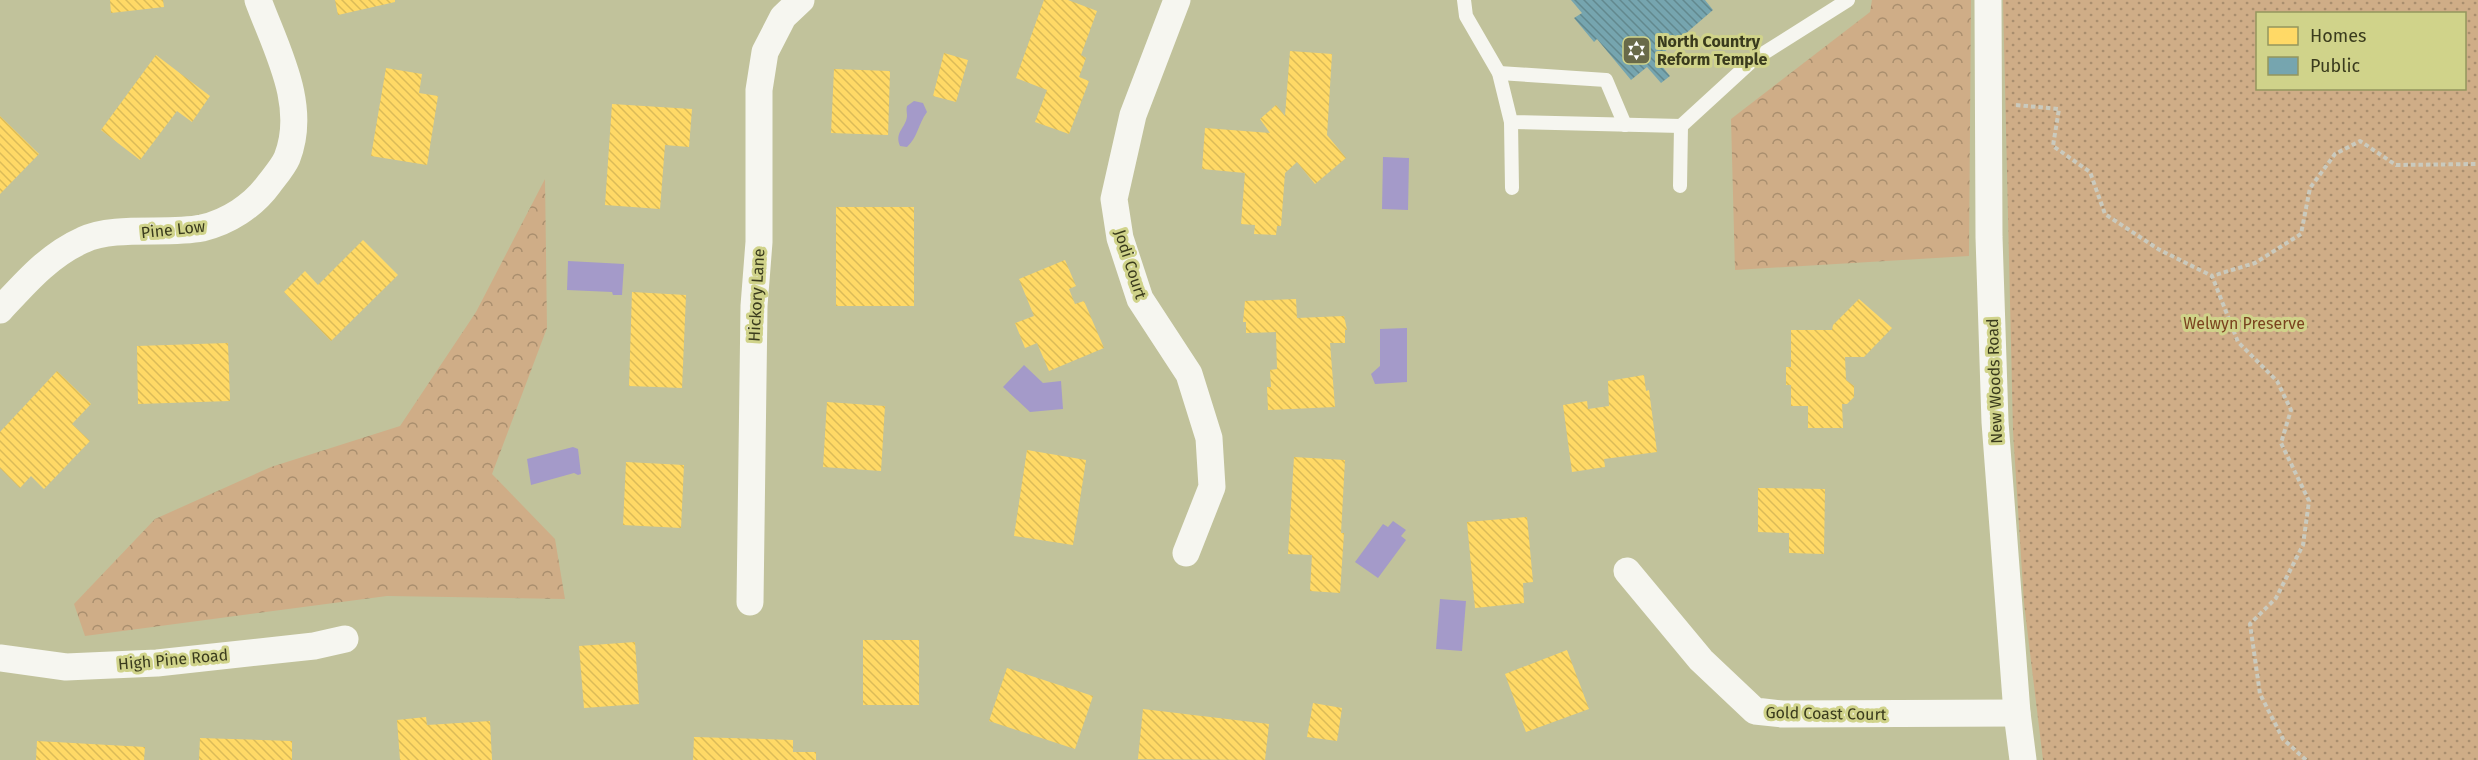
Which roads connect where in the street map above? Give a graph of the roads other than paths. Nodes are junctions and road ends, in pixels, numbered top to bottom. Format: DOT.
graph roads {
  1 [pos="258,0"];
  2 [pos="801,0"];
  3 [pos="1177,0"];
  4 [pos="1464,0"];
  5 [pos="1848,0"];
  6 [pos="1988,0"];
  7 [pos="1499,73"];
  8 [pos="1511,122"];
  9 [pos="1625,125"];
  10 [pos="1681,126"];
  11 [pos="1680,186"];
  12 [pos="1512,188"];
  13 [pos="0,310"];
  14 [pos="1186,553"];
  15 [pos="1627,571"];
  16 [pos="750,602"];
  17 [pos="345,639"];
  18 [pos="0,658"];
  19 [pos="2016,713"];
  20 [pos="2023,760"];
  1 -- 13 [label="street, Pine Low"];
  2 -- 16 [label="street, Hickory Lane"];
  3 -- 14 [label="street, Jodi Court"];
  4 -- 7 [label="lane"];
  5 -- 10 [label="lane"];
  6 -- 19 [label="street, New Woods Road"];
  7 -- 8 [label="lane"];
  7 -- 9 [label="lane"];
  8 -- 9 [label="lane"];
  8 -- 12 [label="lane"];
  9 -- 10 [label="lane"];
  10 -- 11 [label="lane"];
  15 -- 19 [label="street, Gold Coast Court"];
  17 -- 18 [label="street, High Pine Road"];
  19 -- 20 [label="street, New Woods Road"];
}
